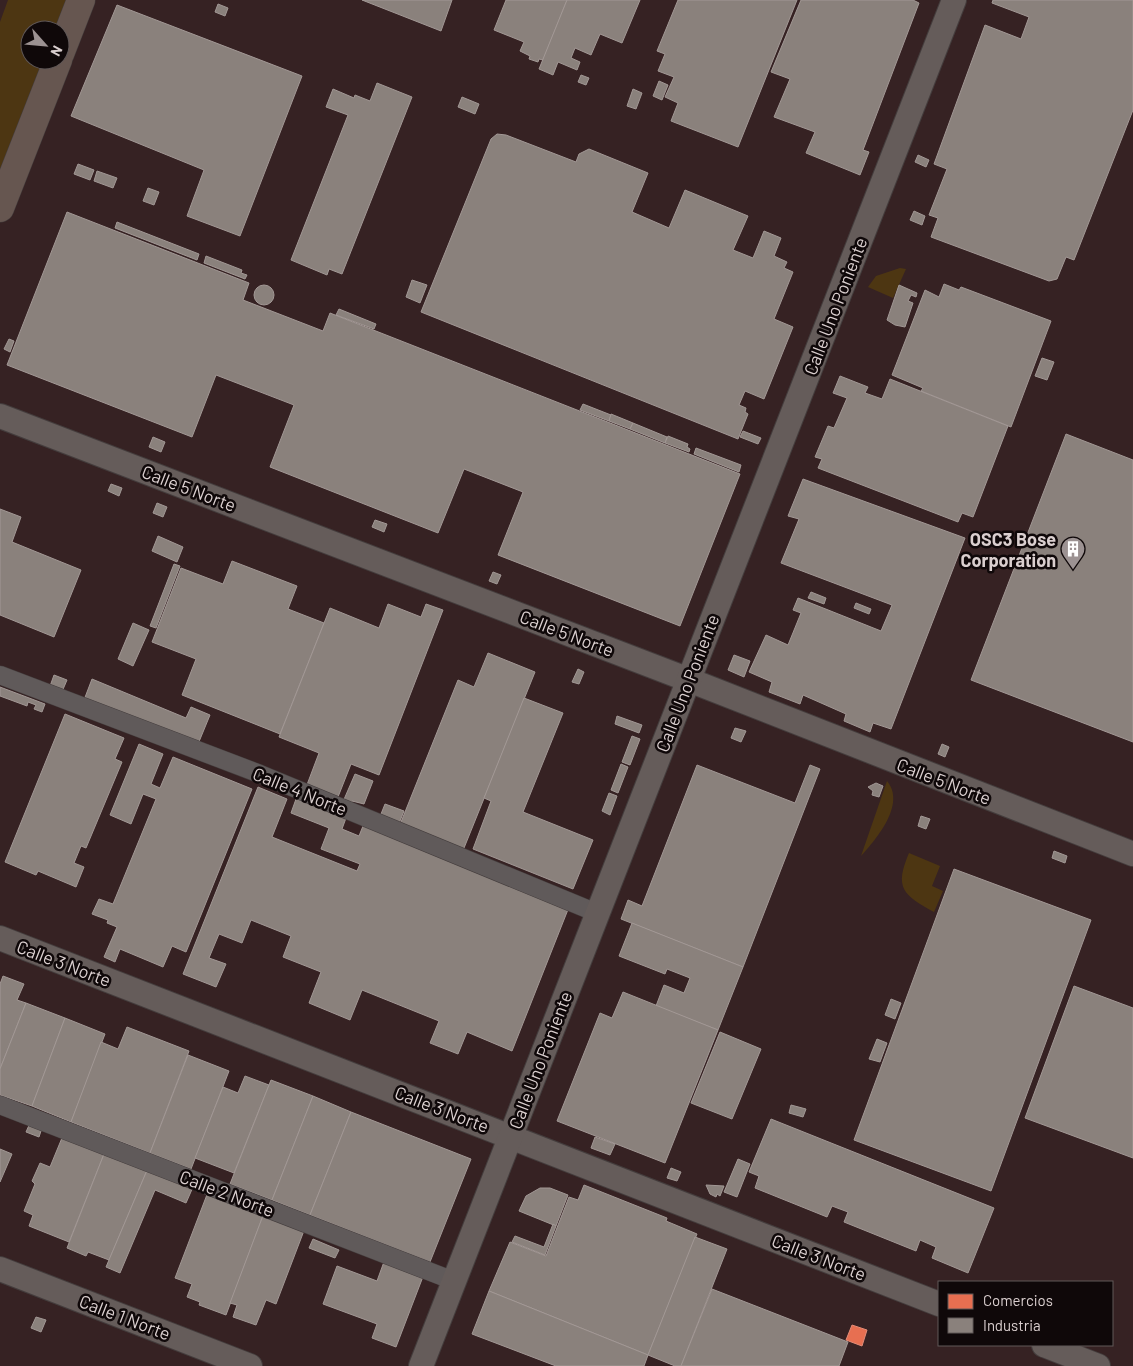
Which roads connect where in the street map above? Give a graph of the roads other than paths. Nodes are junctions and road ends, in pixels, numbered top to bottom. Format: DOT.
graph roads {
  1 [pos="81,0"];
  2 [pos="954,0"];
  3 [pos="70,28"];
  4 [pos="54,70"];
  5 [pos="0,208"];
  6 [pos="0,416"];
  7 [pos="0,675"];
  8 [pos="689,680"];
  9 [pos="1133,854"];
  10 [pos="598,913"];
  11 [pos="0,938"];
  12 [pos="0,1105"];
  13 [pos="511,1136"];
  14 [pos="0,1269"];
  15 [pos="454,1281"];
  16 [pos="938,1304"];
  17 [pos="1047,1346"];
  18 [pos="250,1366"];
  19 [pos="421,1366"];
  20 [pos="1098,1366"];
  1 -- 3 [label="highway"];
  2 -- 8 [label="street, Calle Uno Poniente"];
  4 -- 5 [label="highway"];
  6 -- 8 [label="street, Calle 5 Norte"];
  7 -- 10 [label="street, Calle 4 Norte"];
  8 -- 9 [label="street, Calle 5 Norte"];
  8 -- 10 [label="street, Calle Uno Poniente"];
  10 -- 13 [label="street, Calle Uno Poniente"];
  11 -- 13 [label="street, Calle 3 Norte"];
  12 -- 15 [label="street, Calle 2 Norte"];
  13 -- 15 [label="street, Calle Uno Poniente"];
  13 -- 16 [label="street, Calle 3 Norte"];
  14 -- 18 [label="street, Calle 1 Norte"];
  15 -- 19 [label="street, Calle Uno Poniente"];
  17 -- 20 [label="street"];
}
